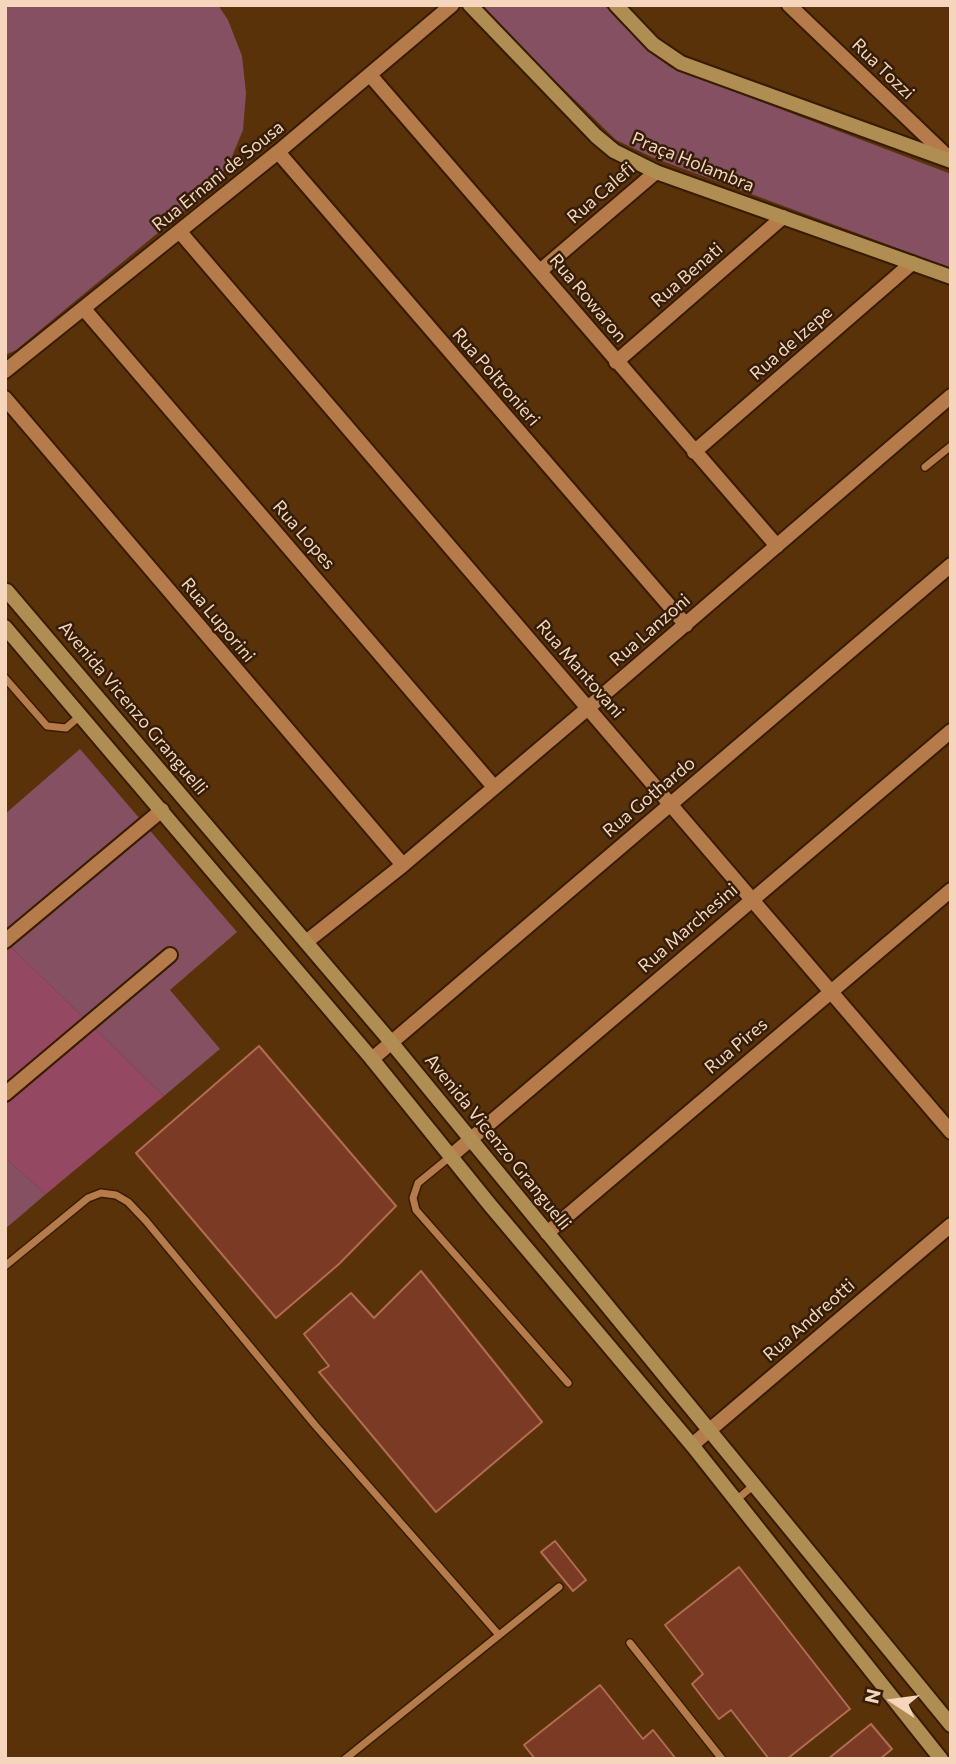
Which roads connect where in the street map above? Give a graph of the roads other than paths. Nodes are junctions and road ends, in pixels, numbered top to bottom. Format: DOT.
graph roads {
  1 [pos="452,5"];
  2 [pos="470,5"];
  3 [pos="617,5"];
  4 [pos="789,5"];
  5 [pos="370,75"];
  6 [pos="278,152"];
  7 [pos="951,161"];
  8 [pos="656,172"];
  9 [pos="783,217"];
  10 [pos="180,232"];
  11 [pos="912,262"];
  12 [pos="540,271"];
  13 [pos="951,277"];
  14 [pos="85,309"];
  15 [pos="616,362"];
  16 [pos="5,371"];
  17 [pos="951,396"];
  18 [pos="5,398"];
  19 [pos="951,446"];
  20 [pos="694,452"];
  21 [pos="925,467"];
  22 [pos="777,546"];
  23 [pos="951,565"];
  24 [pos="6,589"];
  25 [pos="5,607"];
  26 [pos="686,625"];
  27 [pos="5,627"];
  28 [pos="5,678"];
  29 [pos="588,709"];
  30 [pos="82,714"];
  31 [pos="951,731"];
  32 [pos="494,787"];
  33 [pos="672,803"];
  34 [pos="162,810"];
  35 [pos="403,865"];
  36 [pos="951,890"];
  37 [pos="751,900"];
  38 [pos="5,941"];
  39 [pos="306,942"];
  40 [pos="170,955"];
  41 [pos="832,990"];
  42 [pos="391,1042"];
  43 [pos="372,1059"];
  44 [pos="5,1094"];
  45 [pos="951,1132"];
  46 [pos="471,1140"];
  47 [pos="451,1156"];
  48 [pos="951,1225"];
  49 [pos="547,1233"];
  50 [pos="5,1266"];
  51 [pos="568,1382"];
  52 [pos="711,1430"];
  53 [pos="692,1445"];
  54 [pos="755,1484"];
  55 [pos="735,1501"];
  56 [pos="833,1583"];
  57 [pos="559,1587"];
  58 [pos="814,1599"];
  59 [pos="499,1635"];
  60 [pos="630,1643"];
  61 [pos="951,1725"];
  62 [pos="936,1757"];
  63 [pos="345,1759"];
  64 [pos="722,1759"];
  1 -- 5 [label="street, Rua Ernani de Sousa"];
  2 -- 8 [label="street, Praça Holambra"];
  3 -- 7 [label="street"];
  4 -- 7 [label="street, Rua Tozzi"];
  5 -- 6 [label="street, Rua Ernani de Sousa"];
  5 -- 12 [label="street, Rua Rowaron"];
  6 -- 10 [label="street, Rua Ernani de Sousa"];
  6 -- 26 [label="street, Rua Poltronieri"];
  8 -- 9 [label="street, Praça Holambra"];
  8 -- 12 [label="street, Rua Calefi"];
  9 -- 11 [label="street, Praça Holambra"];
  9 -- 15 [label="street, Rua Benati"];
  10 -- 14 [label="street, Rua Ernani de Sousa"];
  10 -- 29 [label="street, Rua Mantovani"];
  11 -- 13 [label="street, Praça Holambra"];
  11 -- 20 [label="street, Rua de Izepe"];
  12 -- 15 [label="street, Rua Rowaron"];
  14 -- 16 [label="street, Rua Ernani de Sousa"];
  14 -- 32 [label="street, Rua Lopes"];
  15 -- 20 [label="street, Rua Rowaron"];
  17 -- 22 [label="street, Rua Lanzoni"];
  18 -- 35 [label="street, Rua Luporini"];
  19 -- 21 [label="lane"];
  20 -- 22 [label="street, Rua Rowaron"];
  22 -- 26 [label="street, Rua Lanzoni"];
  23 -- 33 [label="street, Rua Gothardo"];
  24 -- 25 [label="street, Avenida Vicenzo Granguelli"];
  24 -- 39 [label="street, Avenida Vicenzo Granguelli"];
  26 -- 29 [label="street, Rua Lanzoni"];
  27 -- 30 [label="street"];
  28 -- 30 [label="lane"];
  29 -- 32 [label="street, Rua Lanzoni"];
  29 -- 33 [label="street, Rua Mantovani"];
  30 -- 34 [label="street"];
  31 -- 37 [label="street, Rua Marchesini"];
  32 -- 35 [label="street, Rua Lanzoni"];
  33 -- 37 [label="street, Rua Mantovani"];
  33 -- 42 [label="street, Rua Gothardo"];
  34 -- 38 [label="street"];
  34 -- 43 [label="street"];
  35 -- 39 [label="street, Rua Lanzoni"];
  36 -- 41 [label="street, Rua Pires"];
  37 -- 41 [label="street, Rua Mantovani"];
  37 -- 46 [label="street, Rua Marchesini"];
  39 -- 42 [label="street, Avenida Vicenzo Granguelli"];
  40 -- 44 [label="street"];
  41 -- 45 [label="street, Rua Mantovani"];
  41 -- 49 [label="street, Rua Pires"];
  42 -- 43 [label="street, Rua Gothardo"];
  42 -- 46 [label="street, Avenida Vicenzo Granguelli"];
  43 -- 47 [label="street"];
  46 -- 47 [label="street, Rua Marchesini"];
  46 -- 49 [label="street, Avenida Vicenzo Granguelli"];
  47 -- 51 [label="lane"];
  47 -- 53 [label="street"];
  48 -- 52 [label="street, Rua Andreotti"];
  49 -- 52 [label="street, Avenida Vicenzo Granguelli"];
  50 -- 59 [label="lane"];
  52 -- 53 [label="street, Rua Andreotti"];
  52 -- 54 [label="street, Avenida Vicenzo Granguelli"];
  53 -- 55 [label="street"];
  54 -- 55 [label="lane"];
  54 -- 56 [label="street, Avenida Vicenzo Granguelli"];
  55 -- 58 [label="street"];
  56 -- 58 [label="street"];
  56 -- 61 [label="street, Avenida Vicenzo Granguelli"];
  57 -- 59 [label="lane"];
  58 -- 62 [label="street"];
  59 -- 63 [label="lane"];
  60 -- 64 [label="lane"];
}
